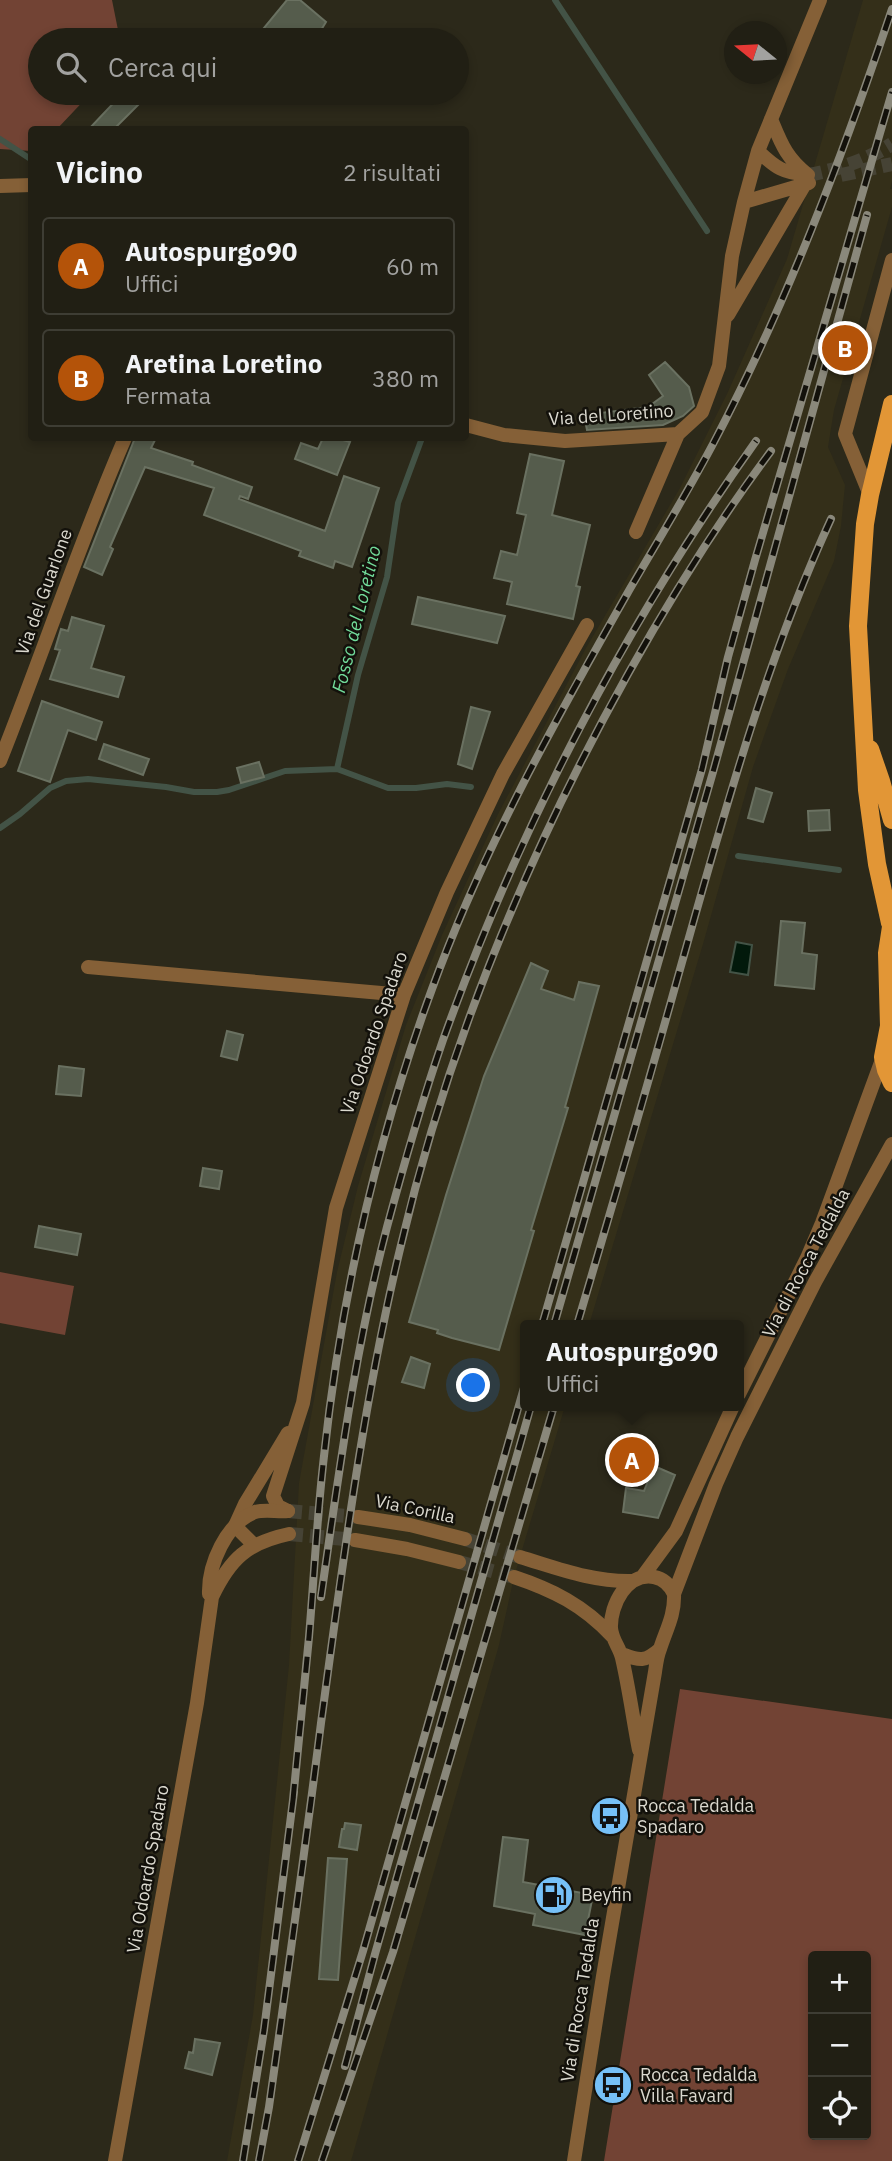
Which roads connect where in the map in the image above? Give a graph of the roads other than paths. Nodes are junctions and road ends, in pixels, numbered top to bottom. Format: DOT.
graph roads {
  1 [pos="820,0"];
  2 [pos="771,119"];
  3 [pos="758,151"];
  4 [pos="807,180"];
  5 [pos="28,185"];
  6 [pos="0,186"];
  7 [pos="744,202"];
  8 [pos="892,260"];
  9 [pos="724,322"];
  10 [pos="892,404"];
  11 [pos="469,426"];
  12 [pos="678,434"];
  13 [pos="124,441"];
  14 [pos="870,495"];
  15 [pos="636,532"];
  16 [pos="587,625"];
  17 [pos="865,736"];
  18 [pos="0,761"];
  19 [pos="892,820"];
  20 [pos="891,922"];
  21 [pos="88,967"];
  22 [pos="404,995"];
  23 [pos="883,1057"];
  24 [pos="892,1083"];
  25 [pos="892,1144"];
  26 [pos="744,1384"];
  27 [pos="303,1403"];
  28 [pos="731,1411"];
  29 [pos="358,1517"];
  30 [pos="235,1526"];
  31 [pos="289,1534"];
  32 [pos="355,1539"];
  33 [pos="465,1539"];
  34 [pos="254,1545"];
  35 [pos="520,1557"];
  36 [pos="459,1562"];
  37 [pos="514,1577"];
  38 [pos="638,1579"];
  39 [pos="674,1594"];
  40 [pos="209,1613"];
  41 [pos="612,1636"];
  42 [pos="660,1649"];
  43 [pos="622,1654"];
  44 [pos="641,1762"];
  45 [pos="115,2161"];
  46 [pos="573,2161"];
  1 -- 2 [label="street, Via del Loretino"];
  2 -- 3 [label="street, Via del Loretino"];
  2 -- 4 [label="street"];
  3 -- 4 [label="street"];
  3 -- 7 [label="street, Via del Loretino"];
  4 -- 7 [label="street"];
  4 -- 9 [label="street, Via del Loretino"];
  5 -- 6 [label="street"];
  7 -- 9 [label="street, Via del Loretino"];
  8 -- 14 [label="street"];
  9 -- 12 [label="street, Via del Loretino"];
  10 -- 14 [label="main road"];
  11 -- 12 [label="street, Via del Loretino"];
  12 -- 15 [label="street"];
  13 -- 18 [label="street, Via del Guarlone"];
  14 -- 17 [label="main road"];
  16 -- 22 [label="street, Via Odoardo Spadaro"];
  17 -- 19 [label="main road"];
  17 -- 20 [label="main road"];
  20 -- 23 [label="main road"];
  21 -- 22 [label="street"];
  22 -- 27 [label="street, Via Odoardo Spadaro"];
  23 -- 24 [label="main road"];
  23 -- 26 [label="street, Via di Rocca Tedalda"];
  25 -- 39 [label="street, Via di Rocca Tedalda"];
  27 -- 30 [label="street, Via Odoardo Spadaro"];
  27 -- 30 [label="street, Via Odoardo Spadaro"];
  28 -- 38 [label="street"];
  29 -- 33 [label="street, Via Corilla"];
  30 -- 34 [label="street"];
  30 -- 40 [label="street"];
  31 -- 34 [label="street"];
  32 -- 36 [label="street"];
  34 -- 40 [label="street, Via Odoardo Spadaro"];
  35 -- 38 [label="street"];
  37 -- 41 [label="street"];
  38 -- 39 [label="street"];
  38 -- 41 [label="street"];
  39 -- 42 [label="street, Via di Rocca Tedalda"];
  40 -- 45 [label="street, Via Odoardo Spadaro"];
  41 -- 43 [label="street, Via di Rocca Tedalda"];
  42 -- 43 [label="street"];
  42 -- 44 [label="street, Via di Rocca Tedalda"];
  43 -- 44 [label="street, Via di Rocca Tedalda"];
  44 -- 46 [label="street, Via di Rocca Tedalda"];
}
